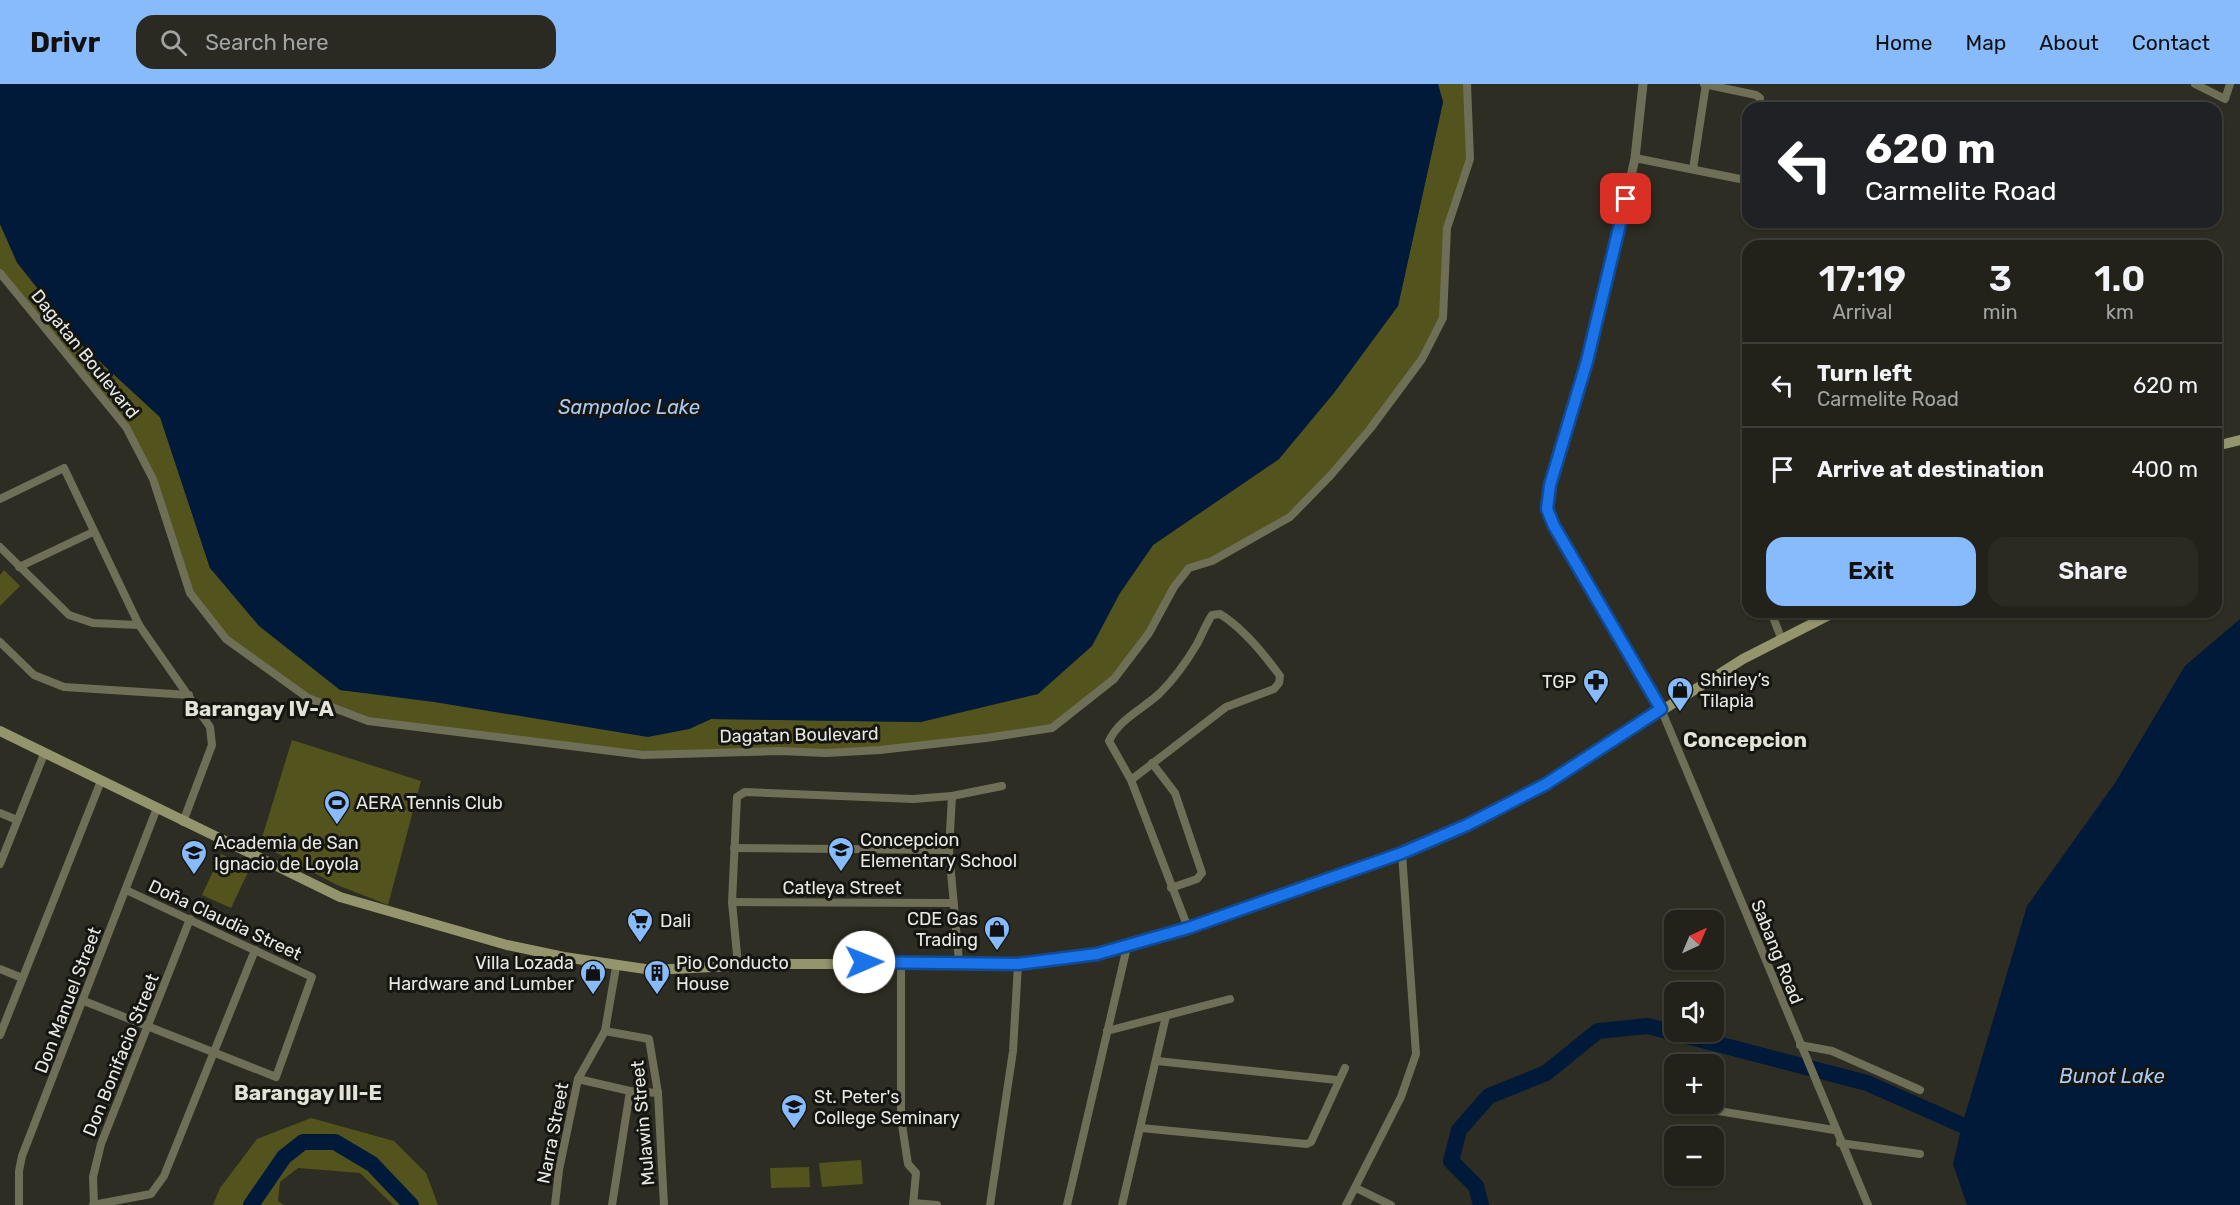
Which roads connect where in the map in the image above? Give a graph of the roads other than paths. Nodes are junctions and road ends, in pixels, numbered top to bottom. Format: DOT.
graph roads {
  1 [pos="1467,84"];
  2 [pos="1643,84"];
  3 [pos="1705,84"];
  4 [pos="2195,84"];
  5 [pos="2230,84"];
  6 [pos="1760,102"];
  7 [pos="1635,158"];
  8 [pos="1693,169"];
  9 [pos="1742,178"];
  10 [pos="0,273"];
  11 [pos="2240,440"];
  12 [pos="2222,444"];
  13 [pos="0,499"];
  14 [pos="93,532"];
  15 [pos="0,547"];
  16 [pos="19,567"];
  17 [pos="1773,618"];
  18 [pos="1824,618"];
  19 [pos="139,626"];
  20 [pos="1782,640"];
  21 [pos="0,642"];
  22 [pos="189,695"];
  23 [pos="1661,709"];
  24 [pos="0,731"];
  25 [pos="44,754"];
  26 [pos="1152,763"];
  27 [pos="1131,780"];
  28 [pos="101,781"];
  29 [pos="1002,786"];
  30 [pos="952,796"];
  31 [pos="157,808"];
  32 [pos="0,813"];
  33 [pos="17,820"];
  34 [pos="183,822"];
  35 [pos="734,848"];
  36 [pos="948,850"];
  37 [pos="1402,853"];
  38 [pos="0,864"];
  39 [pos="1172,888"];
  40 [pos="126,890"];
  41 [pos="732,902"];
  42 [pos="952,903"];
  43 [pos="190,919"];
  44 [pos="1188,928"];
  45 [pos="1127,947"];
  46 [pos="255,950"];
  47 [pos="901,962"];
  48 [pos="959,962"];
  49 [pos="1018,964"];
  50 [pos="738,965"];
  51 [pos="616,967"];
  52 [pos="0,969"];
  53 [pos="22,978"];
  54 [pos="1230,999"];
  55 [pos="84,1001"];
  56 [pos="1166,1016"];
  57 [pos="149,1028"];
  58 [pos="605,1031"];
  59 [pos="1107,1031"];
  60 [pos="0,1035"];
  61 [pos="1800,1045"];
  62 [pos="212,1053"];
  63 [pos="1157,1061"];
  64 [pos="1345,1068"];
  65 [pos="578,1079"];
  66 [pos="1337,1080"];
  67 [pos="630,1090"];
  68 [pos="1920,1090"];
  69 [pos="658,1093"];
  70 [pos="1724,1112"];
  71 [pos="1141,1128"];
  72 [pos="1834,1130"];
  73 [pos="1840,1143"];
  74 [pos="1920,1154"];
  75 [pos="1356,1188"];
  76 [pos="913,1204"];
  77 [pos="19,1205"];
  78 [pos="94,1205"];
  79 [pos="555,1205"];
  80 [pos="612,1205"];
  81 [pos="664,1205"];
  82 [pos="937,1205"];
  83 [pos="990,1205"];
  84 [pos="1067,1205"];
  85 [pos="1122,1205"];
  86 [pos="1346,1205"];
  87 [pos="1391,1205"];
  88 [pos="1868,1205"];
  1 -- 10 [label="street, Dagatan Boulevard"];
  2 -- 7 [label="street"];
  3 -- 6 [label="street"];
  3 -- 8 [label="street"];
  4 -- 5 [label="street"];
  7 -- 8 [label="street"];
  7 -- 23 [label="street"];
  8 -- 9 [label="street"];
  11 -- 12 [label="main road"];
  13 -- 14 [label="street"];
  14 -- 16 [label="street"];
  14 -- 19 [label="street"];
  15 -- 16 [label="street"];
  16 -- 19 [label="street"];
  17 -- 20 [label="street"];
  18 -- 20 [label="main road"];
  19 -- 22 [label="street"];
  20 -- 23 [label="main road"];
  21 -- 22 [label="street"];
  22 -- 34 [label="street"];
  23 -- 37 [label="main road"];
  23 -- 61 [label="street, Sabang Road"];
  24 -- 25 [label="main road"];
  25 -- 28 [label="main road"];
  25 -- 33 [label="street"];
  26 -- 27 [label="street"];
  26 -- 27 [label="street"];
  26 -- 39 [label="street"];
  27 -- 39 [label="street"];
  28 -- 31 [label="main road"];
  28 -- 53 [label="street"];
  29 -- 30 [label="street"];
  30 -- 35 [label="street"];
  30 -- 36 [label="street"];
  31 -- 34 [label="main road"];
  31 -- 40 [label="street, Don Manuel Street"];
  32 -- 33 [label="street"];
  33 -- 38 [label="street"];
  34 -- 51 [label="main road"];
  35 -- 36 [label="street"];
  35 -- 41 [label="street"];
  36 -- 42 [label="street"];
  37 -- 44 [label="main road"];
  37 -- 75 [label="street"];
  39 -- 44 [label="street"];
  40 -- 43 [label="street, Doña Claudia Street"];
  40 -- 55 [label="street, Don Manuel Street"];
  41 -- 42 [label="street, Catleya Street"];
  41 -- 50 [label="street"];
  42 -- 48 [label="street"];
  43 -- 46 [label="street, Doña Claudia Street"];
  43 -- 57 [label="street, Don Bonifacio Street"];
  44 -- 45 [label="main road"];
  45 -- 49 [label="main road"];
  45 -- 59 [label="street"];
  46 -- 62 [label="street"];
  46 -- 62 [label="street, Doña Claudia Street"];
  47 -- 48 [label="main road"];
  47 -- 50 [label="main road"];
  47 -- 76 [label="street"];
  48 -- 49 [label="main road"];
  49 -- 83 [label="street"];
  50 -- 51 [label="main road"];
  51 -- 58 [label="street, Narra Street"];
  52 -- 53 [label="street"];
  53 -- 60 [label="street"];
  54 -- 56 [label="street"];
  55 -- 57 [label="street"];
  55 -- 77 [label="street, Don Manuel Street"];
  56 -- 59 [label="street"];
  56 -- 63 [label="street"];
  57 -- 62 [label="street"];
  57 -- 78 [label="street, Don Bonifacio Street"];
  58 -- 65 [label="street, Narra Street"];
  58 -- 69 [label="street, Mulawin Street"];
  59 -- 84 [label="street"];
  61 -- 68 [label="street"];
  61 -- 72 [label="street, Sabang Road"];
  62 -- 78 [label="street"];
  63 -- 66 [label="street"];
  63 -- 71 [label="street"];
  64 -- 66 [label="street"];
  65 -- 67 [label="street"];
  65 -- 79 [label="street, Narra Street"];
  66 -- 71 [label="street"];
  67 -- 69 [label="street"];
  67 -- 80 [label="street"];
  69 -- 81 [label="street, Mulawin Street"];
  70 -- 72 [label="street"];
  71 -- 85 [label="street"];
  72 -- 73 [label="street, Sabang Road"];
  73 -- 74 [label="street"];
  73 -- 88 [label="street, Sabang Road"];
  75 -- 86 [label="street"];
  75 -- 87 [label="street"];
  76 -- 82 [label="street"];
}
